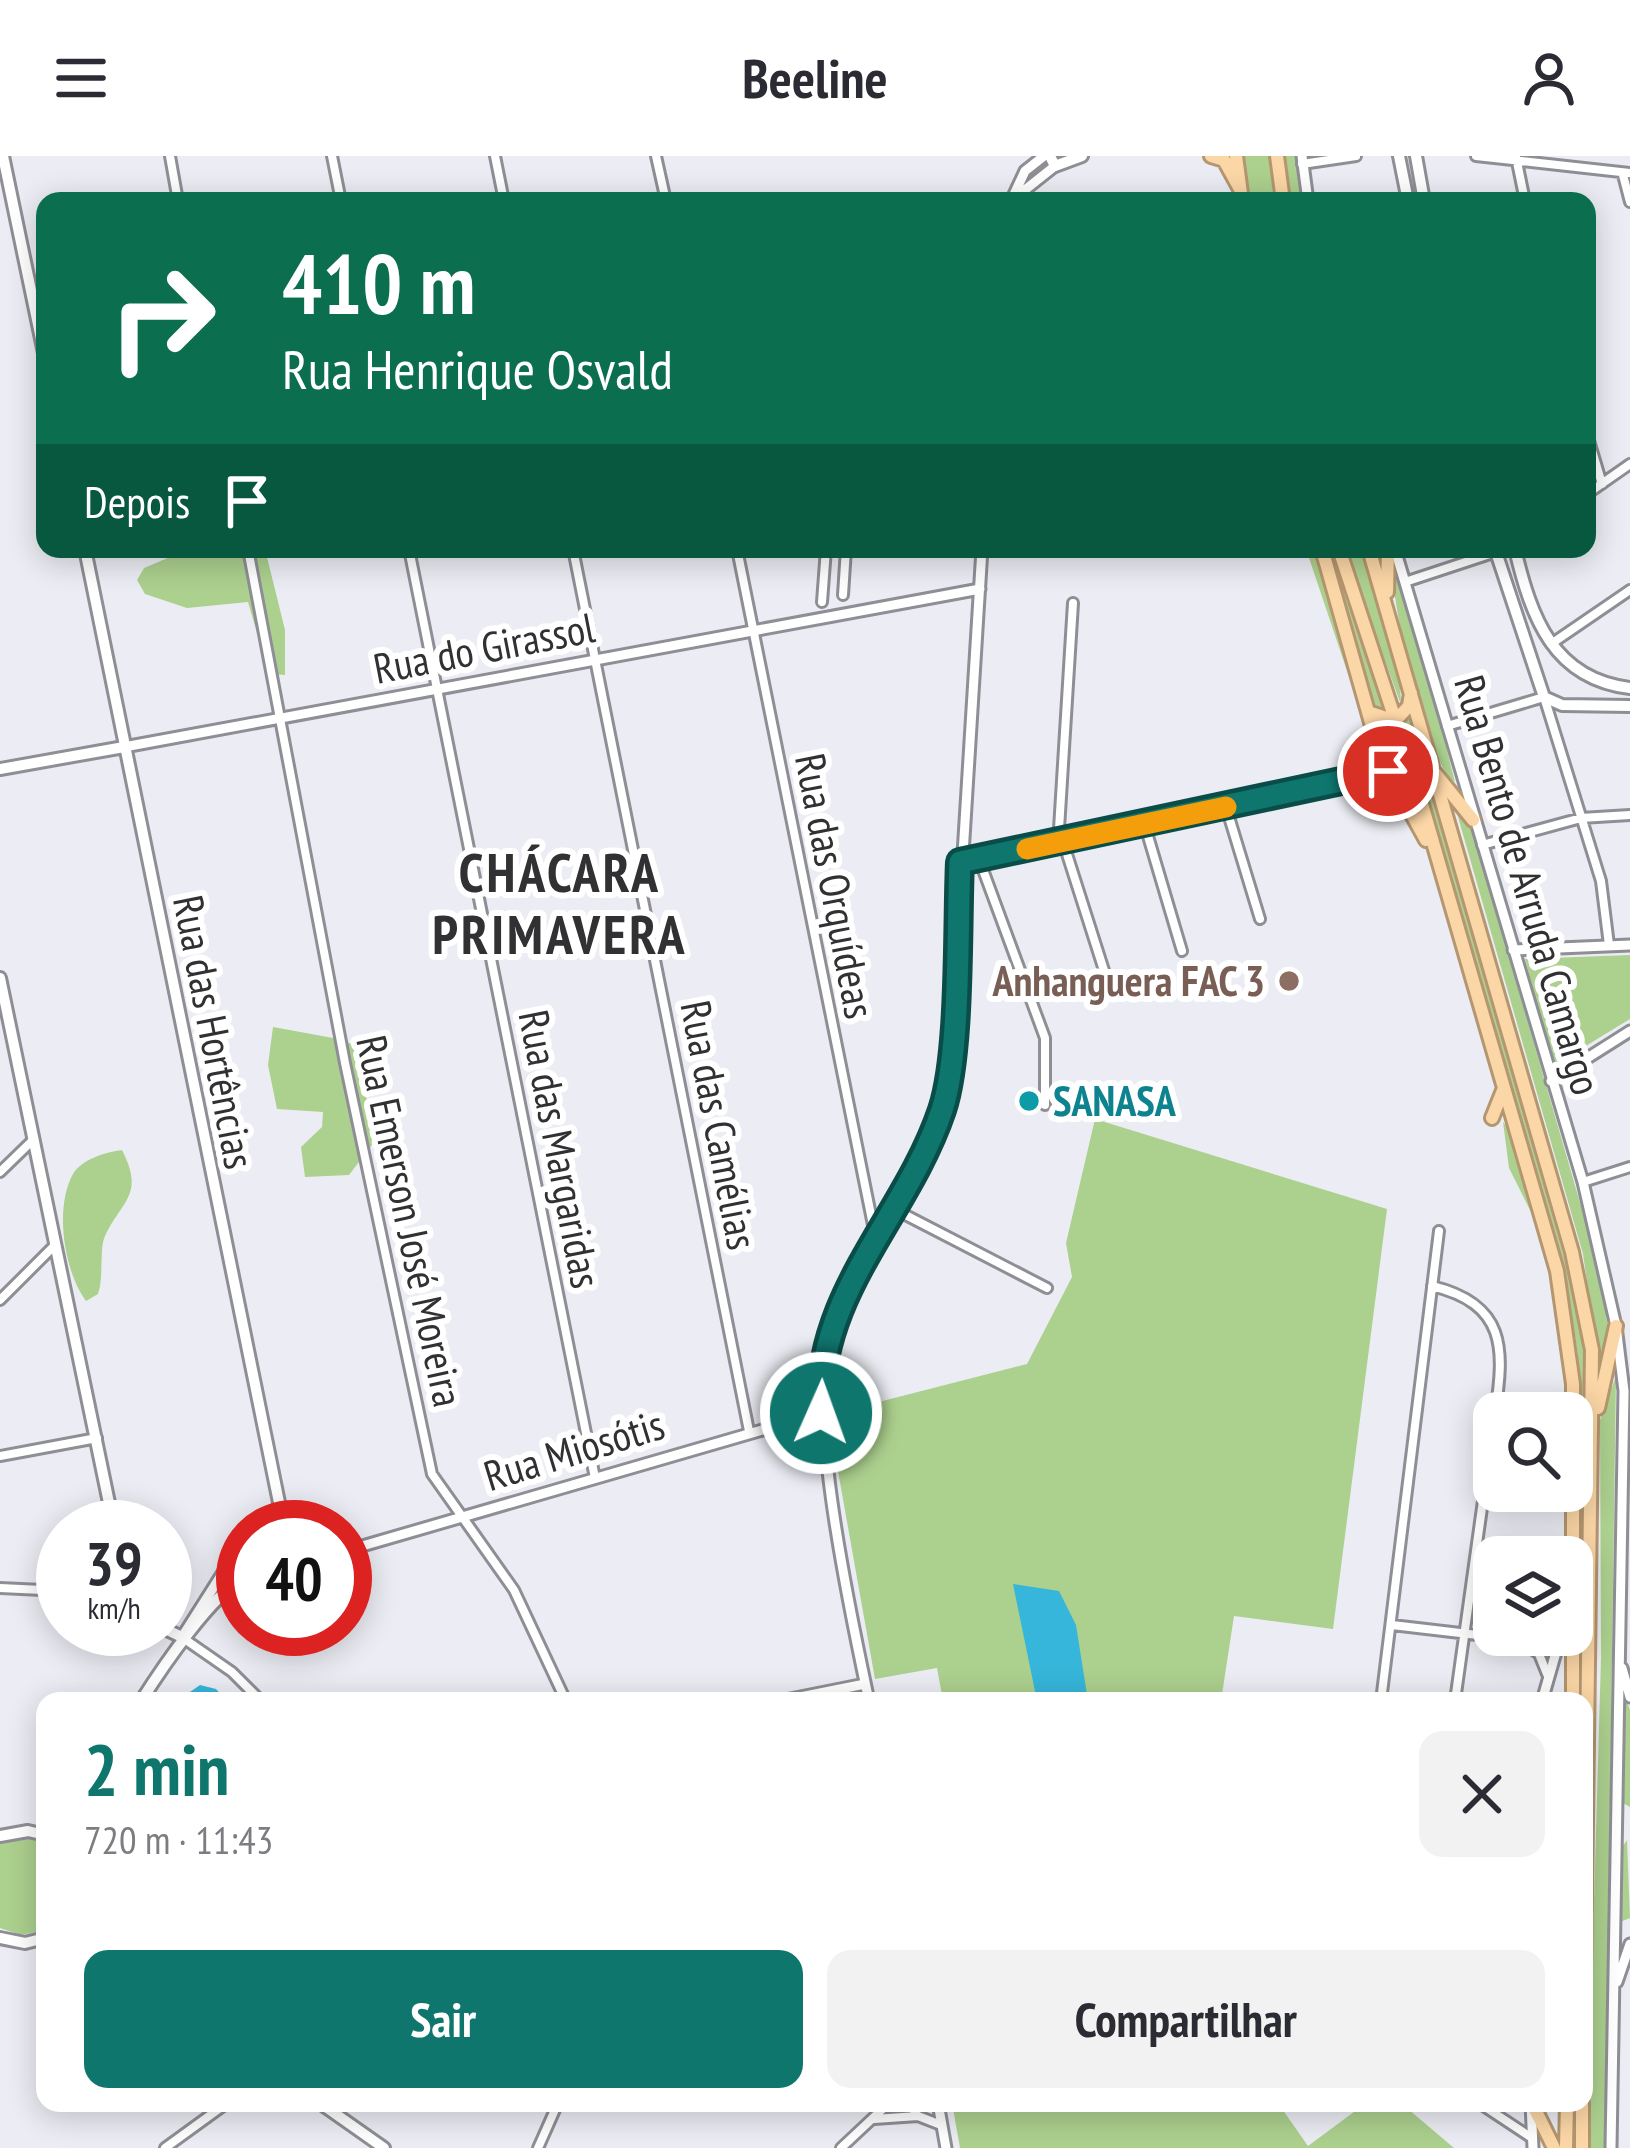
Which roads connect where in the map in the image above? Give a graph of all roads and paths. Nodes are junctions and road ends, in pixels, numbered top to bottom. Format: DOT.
graph roads {
  1 [pos="3,156"];
  2 [pos="170,156"];
  3 [pos="332,156"];
  4 [pos="495,156"];
  5 [pos="656,156"];
  6 [pos="1082,156"];
  7 [pos="1211,156"];
  8 [pos="1237,156"];
  9 [pos="1276,156"];
  10 [pos="1357,156"];
  11 [pos="1399,156"];
  12 [pos="1416,156"];
  13 [pos="1476,156"];
  14 [pos="1050,159"];
  15 [pos="1516,159"];
  16 [pos="1302,160"];
  17 [pos="1627,174"];
  18 [pos="1629,190"];
  19 [pos="176,192"];
  20 [pos="339,192"];
  21 [pos="502,192"];
  22 [pos="664,192"];
  23 [pos="1019,192"];
  24 [pos="1240,192"];
  25 [pos="1241,192"];
  26 [pos="1281,192"];
  27 [pos="1307,192"];
  28 [pos="1406,192"];
  29 [pos="1422,192"];
  30 [pos="1523,192"];
  31 [pos="1630,202"];
  32 [pos="36,315"];
  33 [pos="1596,464"];
  34 [pos="1630,464"];
  35 [pos="1602,484"];
  36 [pos="1596,488"];
  37 [pos="87,558"];
  38 [pos="250,558"];
  39 [pos="411,558"];
  40 [pos="575,558"];
  41 [pos="739,558"];
  42 [pos="825,558"];
  43 [pos="846,558"];
  44 [pos="982,558"];
  45 [pos="1325,558"];
  46 [pos="1342,558"];
  47 [pos="1373,558"];
  48 [pos="1391,558"];
  49 [pos="1395,558"];
  50 [pos="1478,558"];
  51 [pos="1501,558"];
  52 [pos="1518,558"];
  53 [pos="1405,582"];
  54 [pos="980,589"];
  55 [pos="1630,590"];
  56 [pos="844,595"];
  57 [pos="822,602"];
  58 [pos="1073,603"];
  59 [pos="1388,605"];
  60 [pos="753,631"];
  61 [pos="1554,650"];
  62 [pos="595,659"];
  63 [pos="1528,663"];
  64 [pos="1588,679"];
  65 [pos="1630,688"];
  66 [pos="438,691"];
  67 [pos="1411,692"];
  68 [pos="1544,697"];
  69 [pos="1569,705"];
  70 [pos="1630,706"];
  71 [pos="1371,713"];
  72 [pos="282,720"];
  73 [pos="1395,721"];
  74 [pos="1551,725"];
  75 [pos="1447,726"];
  76 [pos="124,747"];
  77 [pos="0,769"];
  78 [pos="1388,771"];
  79 [pos="1434,772"];
  80 [pos="1226,807"];
  81 [pos="1630,815"];
  82 [pos="1581,818"];
  83 [pos="1473,820"];
  84 [pos="1145,825"];
  85 [pos="1063,842"];
  86 [pos="1482,845"];
  87 [pos="1436,857"];
  88 [pos="979,859"];
  89 [pos="960,862"];
  90 [pos="1260,919"];
  91 [pos="1609,945"];
  92 [pos="1630,945"];
  93 [pos="1513,950"];
  94 [pos="1183,951"];
  95 [pos="0,978"];
  96 [pos="1108,983"];
  97 [pos="11,1030"];
  98 [pos="1630,1031"];
  99 [pos="0,1041"];
  100 [pos="1551,1081"];
  101 [pos="1505,1087"];
  102 [pos="1046,1105"];
  103 [pos="1492,1118"];
  104 [pos="35,1138"];
  105 [pos="1630,1167"];
  106 [pos="0,1172"];
  107 [pos="1583,1182"];
  108 [pos="890,1207"];
  109 [pos="1439,1231"];
  110 [pos="875,1235"];
  111 [pos="58,1242"];
  112 [pos="1432,1286"];
  113 [pos="1047,1288"];
  114 [pos="0,1300"];
  115 [pos="1616,1325"];
  116 [pos="1627,1391"];
  117 [pos="1498,1392"];
  118 [pos="1592,1392"];
  119 [pos="821,1413"];
  120 [pos="1593,1422"];
  121 [pos="749,1431"];
  122 [pos="97,1438"];
  123 [pos="0,1456"];
  124 [pos="596,1478"];
  125 [pos="109,1500"];
  126 [pos="277,1500"];
  127 [pos="1481,1512"];
  128 [pos="1591,1512"];
  129 [pos="464,1517"];
  130 [pos="1575,1536"];
  131 [pos="372,1543"];
  132 [pos="1626,1567"];
  133 [pos="216,1582"];
  134 [pos="0,1588"];
  135 [pos="36,1590"];
  136 [pos="216,1608"];
  137 [pos="192,1621"];
  138 [pos="1392,1625"];
  139 [pos="192,1632"];
  140 [pos="1463,1635"];
  141 [pos="1473,1636"];
  142 [pos="192,1644"];
  143 [pos="170,1656"];
  144 [pos="1540,1656"];
  145 [pos="1552,1656"];
  146 [pos="1574,1656"];
  147 [pos="1620,1659"];
  148 [pos="1547,1674"];
  149 [pos="865,1684"];
  150 [pos="831,1691"];
  151 [pos="147,1692"];
  152 [pos="252,1692"];
  153 [pos="562,1692"];
  154 [pos="826,1692"];
  155 [pos="866,1692"];
  156 [pos="1382,1692"];
  157 [pos="1456,1692"];
  158 [pos="1544,1692"];
  159 [pos="1574,1692"];
  160 [pos="1588,1692"];
  161 [pos="1630,1697"];
  162 [pos="1615,1813"];
  163 [pos="1630,1813"];
  164 [pos="36,1833"];
  165 [pos="0,1836"];
  166 [pos="1630,1836"];
  167 [pos="1614,1837"];
  168 [pos="0,1938"];
  169 [pos="36,1940"];
  170 [pos="1630,1944"];
  171 [pos="1613,1993"];
  172 [pos="215,2112"];
  173 [pos="333,2112"];
  174 [pos="554,2112"];
  175 [pos="879,2112"];
  176 [pos="916,2112"];
  177 [pos="939,2112"];
  178 [pos="1490,2112"];
  179 [pos="1531,2112"];
  180 [pos="1536,2112"];
  181 [pos="1567,2112"];
  182 [pos="1582,2112"];
  183 [pos="918,2116"];
  184 [pos="867,2122"];
  185 [pos="941,2125"];
  186 [pos="1533,2143"];
  187 [pos="165,2148"];
  188 [pos="384,2148"];
  189 [pos="538,2148"];
  190 [pos="841,2148"];
  191 [pos="946,2148"];
  192 [pos="1554,2148"];
  193 [pos="1566,2148"];
  194 [pos="1582,2148"];
  195 [pos="1611,2148"];
  1 -- 32 [label="main road"];
  2 -- 19 [label="street"];
  3 -- 20 [label="street"];
  4 -- 21 [label="street"];
  5 -- 22 [label="street"];
  6 -- 14 [label="main road"];
  7 -- 24 [label="highway"];
  8 -- 25 [label="highway"];
  9 -- 26 [label="highway"];
  10 -- 16 [label="street"];
  11 -- 28 [label="main road"];
  12 -- 29 [label="main road"];
  13 -- 15 [label="street"];
  14 -- 23 [label="street"];
  15 -- 17 [label="street"];
  15 -- 30 [label="street"];
  16 -- 27 [label="street"];
  17 -- 18 [label="street"];
  18 -- 31 [label="street"];
  33 -- 35 [label="street"];
  34 -- 35 [label="street"];
  35 -- 36 [label="street"];
  37 -- 76 [label="main road, Rua das Hortências"];
  38 -- 72 [label="street, Rua Emerson José Moreira"];
  39 -- 66 [label="street, Rua das Margaridas"];
  40 -- 62 [label="street, Rua das Camélias"];
  41 -- 60 [label="street, Rua das Orquídeas"];
  42 -- 57 [label="street"];
  43 -- 56 [label="street"];
  44 -- 54 [label="street"];
  45 -- 71 [label="highway"];
  46 -- 73 [label="highway"];
  47 -- 59 [label="highway"];
  48 -- 59 [label="highway"];
  49 -- 53 [label="street, Rua Bento de Arruda Camargo"];
  50 -- 53 [label="street"];
  51 -- 63 [label="main road"];
  52 -- 61 [label="main road"];
  53 -- 75 [label="street, Rua Bento de Arruda Camargo"];
  54 -- 60 [label="street, Rua do Girassol"];
  54 -- 89 [label="street"];
  55 -- 61 [label="street"];
  58 -- 85 [label="street"];
  59 -- 67 [label="highway"];
  60 -- 62 [label="street, Rua do Girassol"];
  60 -- 110 [label="street, Rua das Orquídeas"];
  61 -- 63 [label="main road"];
  61 -- 64 [label="main road"];
  62 -- 66 [label="street, Rua do Girassol"];
  62 -- 121 [label="street, Rua das Camélias"];
  63 -- 68 [label="main road"];
  64 -- 65 [label="main road"];
  64 -- 69 [label="main road"];
  66 -- 72 [label="street, Rua do Girassol"];
  66 -- 124 [label="street, Rua das Margaridas"];
  67 -- 73 [label="highway"];
  67 -- 79 [label="highway"];
  68 -- 69 [label="main road"];
  68 -- 74 [label="street"];
  68 -- 75 [label="street"];
  69 -- 70 [label="main road"];
  69 -- 74 [label="street"];
  71 -- 73 [label="highway"];
  71 -- 78 [label="highway"];
  72 -- 76 [label="street, Rua do Girassol"];
  72 -- 129 [label="street, Rua Emerson José Moreira"];
  73 -- 87 [label="highway"];
  74 -- 82 [label="street"];
  75 -- 83 [label="street, Rua Bento de Arruda Camargo"];
  76 -- 77 [label="main road, Rua do Girassol"];
  76 -- 126 [label="main road, Rua das Hortências"];
  78 -- 80 [label="street"];
  78 -- 87 [label="highway"];
  79 -- 83 [label="highway"];
  79 -- 118 [label="highway"];
  80 -- 84 [label="street"];
  80 -- 90 [label="street"];
  81 -- 82 [label="street"];
  82 -- 86 [label="street"];
  82 -- 91 [label="street"];
  83 -- 86 [label="street, Rua Bento de Arruda Camargo"];
  84 -- 85 [label="street"];
  84 -- 94 [label="street"];
  85 -- 88 [label="street"];
  85 -- 96 [label="street"];
  86 -- 93 [label="street, Rua Bento de Arruda Camargo"];
  87 -- 101 [label="highway"];
  88 -- 89 [label="street"];
  88 -- 102 [label="street"];
  89 -- 108 [label="street"];
  91 -- 92 [label="street"];
  91 -- 93 [label="street"];
  93 -- 100 [label="street, Rua Bento de Arruda Camargo"];
  95 -- 97 [label="main road"];
  97 -- 99 [label="street"];
  97 -- 104 [label="main road"];
  98 -- 100 [label="street"];
  100 -- 107 [label="street, Rua Bento de Arruda Camargo"];
  101 -- 103 [label="highway"];
  101 -- 130 [label="highway"];
  104 -- 106 [label="street"];
  104 -- 111 [label="main road"];
  105 -- 107 [label="street"];
  107 -- 115 [label="street, Rua Bento de Arruda Camargo"];
  108 -- 110 [label="street"];
  108 -- 113 [label="street"];
  109 -- 112 [label="street"];
  110 -- 119 [label="street"];
  111 -- 114 [label="street"];
  111 -- 122 [label="main road"];
  112 -- 117 [label="street"];
  112 -- 138 [label="street"];
  115 -- 116 [label="street, Rua Bento de Arruda Camargo"];
  115 -- 120 [label="highway"];
  116 -- 132 [label="street, Rua Bento de Arruda Camargo"];
  119 -- 121 [label="street, Rua Miosótis"];
  119 -- 149 [label="street"];
  121 -- 124 [label="street, Rua Miosótis"];
  122 -- 123 [label="street"];
  122 -- 125 [label="main road"];
  124 -- 129 [label="street, Rua Miosótis"];
  127 -- 140 [label="street"];
  128 -- 160 [label="highway"];
  129 -- 131 [label="street, Rua Miosótis"];
  129 -- 153 [label="street, Rua Emerson José Moreira"];
  132 -- 147 [label="street, Rua Bento de Arruda Camargo"];
  133 -- 137 [label="street"];
  134 -- 135 [label="street"];
  136 -- 139 [label="main road"];
  138 -- 140 [label="street"];
  138 -- 156 [label="street"];
  140 -- 141 [label="street"];
  140 -- 157 [label="street"];
  142 -- 152 [label="street"];
  143 -- 151 [label="main road"];
  144 -- 148 [label="street"];
  145 -- 148 [label="street"];
  146 -- 159 [label="highway"];
  147 -- 161 [label="street"];
  147 -- 162 [label="street, Rua Bento de Arruda Camargo"];
  148 -- 158 [label="street"];
  149 -- 150 [label="street"];
  149 -- 155 [label="street"];
  150 -- 154 [label="street"];
  162 -- 163 [label="street"];
  162 -- 167 [label="street, Rua Bento de Arruda Camargo"];
  164 -- 165 [label="main road"];
  166 -- 167 [label="street"];
  167 -- 171 [label="street, Rua Bento de Arruda Camargo"];
  168 -- 169 [label="main road"];
  170 -- 171 [label="street"];
  171 -- 195 [label="street, Rua Bento de Arruda Camargo"];
  172 -- 187 [label="street"];
  173 -- 188 [label="main road"];
  174 -- 189 [label="street"];
  175 -- 184 [label="street"];
  176 -- 183 [label="street"];
  177 -- 185 [label="street"];
  178 -- 186 [label="street"];
  179 -- 186 [label="street"];
  180 -- 192 [label="highway"];
  181 -- 193 [label="highway"];
  182 -- 194 [label="highway"];
  183 -- 184 [label="street"];
  183 -- 185 [label="street"];
  184 -- 190 [label="street"];
  185 -- 191 [label="street"];
}
